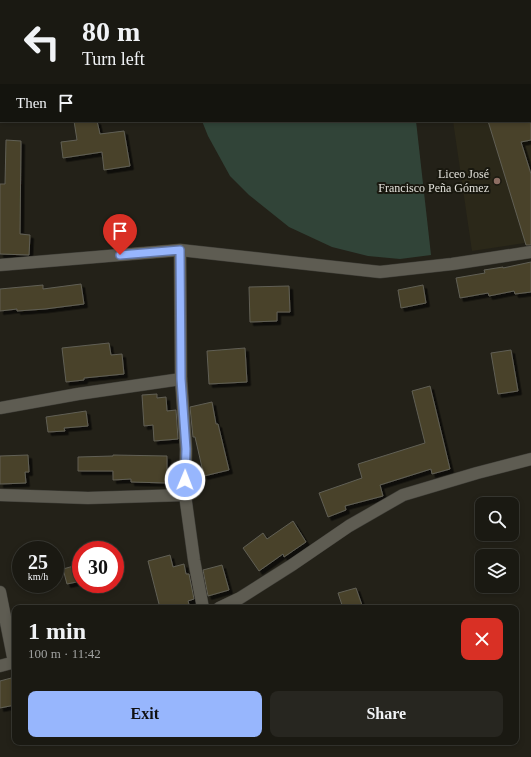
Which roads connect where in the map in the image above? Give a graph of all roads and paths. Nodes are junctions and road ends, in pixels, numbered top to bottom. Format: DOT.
graph roads {
  1 [pos="180,250"];
  2 [pos="531,252"];
  3 [pos="0,266"];
  4 [pos="181,379"];
  5 [pos="0,408"];
  6 [pos="531,460"];
  7 [pos="0,495"];
  8 [pos="185,495"];
  9 [pos="0,592"];
  10 [pos="202,605"];
  11 [pos="225,605"];
  12 [pos="12,648"];
  13 [pos="12,663"];
  14 [pos="0,666"];
  1 -- 2 [label="street"];
  1 -- 3 [label="street"];
  1 -- 4 [label="street"];
  4 -- 5 [label="street"];
  4 -- 8 [label="street"];
  6 -- 11 [label="street"];
  7 -- 8 [label="street"];
  8 -- 10 [label="street"];
  9 -- 12 [label="street"];
  13 -- 14 [label="street"];
}
